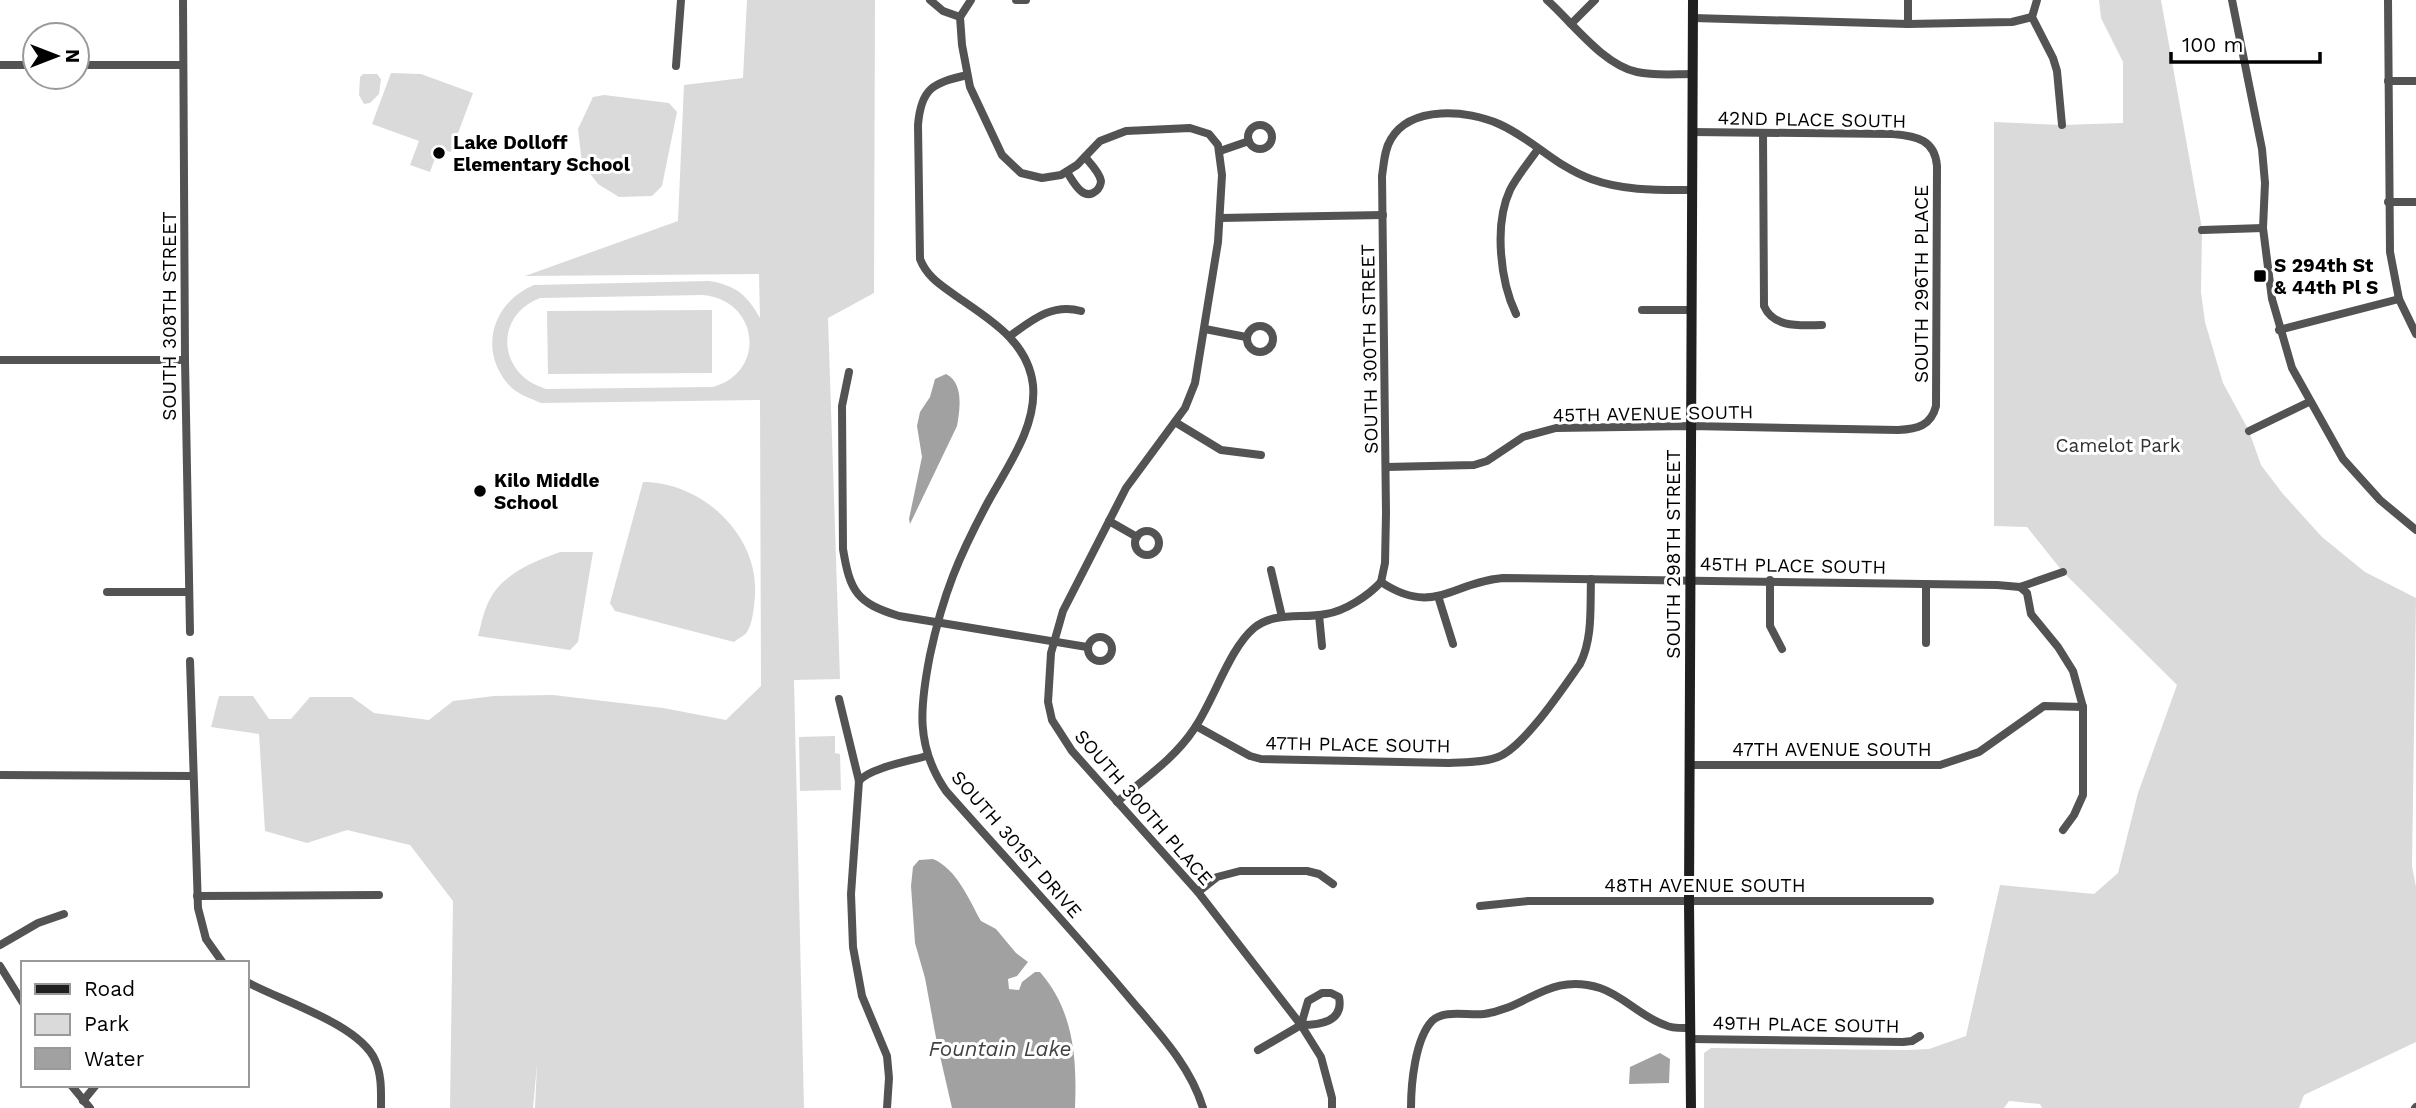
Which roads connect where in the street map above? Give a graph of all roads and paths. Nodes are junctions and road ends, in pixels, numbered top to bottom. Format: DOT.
graph roads {
  1 [pos="183,0"];
  2 [pos="681,0"];
  3 [pos="930,0"];
  4 [pos="971,0"];
  5 [pos="1016,0"];
  6 [pos="1026,0"];
  7 [pos="1547,0"];
  8 [pos="1595,0"];
  9 [pos="1693,0"];
  10 [pos="1908,0"];
  11 [pos="2037,0"];
  12 [pos="2232,0"];
  13 [pos="2388,0"];
  14 [pos="960,17"];
  15 [pos="2032,17"];
  16 [pos="1693,18"];
  17 [pos="1571,24"];
  18 [pos="1908,24"];
  19 [pos="0,65"];
  20 [pos="21,65"];
  21 [pos="91,65"];
  22 [pos="183,65"];
  23 [pos="676,66"];
  24 [pos="1692,74"];
  25 [pos="967,75"];
  26 [pos="2388,81"];
  27 [pos="2416,81"];
  28 [pos="2062,125"];
  29 [pos="1692,132"];
  30 [pos="1763,134"];
  31 [pos="1249,141"];
  32 [pos="1929,144"];
  33 [pos="1538,149"];
  34 [pos="1220,151"];
  35 [pos="1085,157"];
  36 [pos="1066,172"];
  37 [pos="1692,190"];
  38 [pos="2388,202"];
  39 [pos="2416,202"];
  40 [pos="1382,215"];
  41 [pos="1220,218"];
  42 [pos="2263,228"];
  43 [pos="2202,229"];
  44 [pos="2399,299"];
  45 [pos="1642,310"];
  46 [pos="1691,310"];
  47 [pos="1081,311"];
  48 [pos="1516,314"];
  49 [pos="1822,325"];
  50 [pos="1205,329"];
  51 [pos="2279,330"];
  52 [pos="2415,331"];
  53 [pos="1010,336"];
  54 [pos="1246,337"];
  55 [pos="0,360"];
  56 [pos="185,360"];
  57 [pos="849,372"];
  58 [pos="2309,402"];
  59 [pos="1175,422"];
  60 [pos="1928,422"];
  61 [pos="1691,426"];
  62 [pos="2249,431"];
  63 [pos="1261,455"];
  64 [pos="1386,467"];
  65 [pos="1109,521"];
  66 [pos="2416,530"];
  67 [pos="1137,537"];
  68 [pos="1271,570"];
  69 [pos="2063,572"];
  70 [pos="1591,579"];
  71 [pos="1690,579"];
  72 [pos="1770,580"];
  73 [pos="1381,582"];
  74 [pos="1927,584"];
  75 [pos="2020,587"];
  76 [pos="107,592"];
  77 [pos="189,592"];
  78 [pos="1438,597"];
  79 [pos="1319,615"];
  80 [pos="1282,617"];
  81 [pos="937,624"];
  82 [pos="190,632"];
  83 [pos="1053,642"];
  84 [pos="1927,643"];
  85 [pos="1453,644"];
  86 [pos="1322,646"];
  87 [pos="1087,648"];
  88 [pos="1782,649"];
  89 [pos="190,661"];
  90 [pos="839,699"];
  91 [pos="2083,707"];
  92 [pos="1196,726"];
  93 [pos="927,756"];
  94 [pos="1689,765"];
  95 [pos="0,775"];
  96 [pos="192,776"];
  97 [pos="859,781"];
  98 [pos="1117,802"];
  99 [pos="2063,830"];
  100 [pos="1333,884"];
  101 [pos="1198,892"];
  102 [pos="379,895"];
  103 [pos="197,897"];
  104 [pos="1689,901"];
  105 [pos="1930,901"];
  106 [pos="1480,906"];
  107 [pos="64,914"];
  108 [pos="0,945"];
  109 [pos="222,961"];
  110 [pos="0,966"];
  111 [pos="248,982"];
  112 [pos="21,1000"];
  113 [pos="1301,1024"];
  114 [pos="1691,1034"];
  115 [pos="1920,1036"];
  116 [pos="1258,1050"];
  117 [pos="72,1087"];
  118 [pos="94,1087"];
  119 [pos="82,1101"];
  120 [pos="90,1108"];
  121 [pos="381,1108"];
  122 [pos="887,1108"];
  123 [pos="1203,1108"];
  124 [pos="1332,1108"];
  125 [pos="1411,1108"];
  126 [pos="1691,1108"];
  1 -- 22 [label="street, SOUTH 308TH STREET"];
  2 -- 23 [label="street"];
  3 -- 14 [label="street"];
  4 -- 14 [label="street"];
  5 -- 6 [label="street"];
  7 -- 17 [label="street"];
  8 -- 17 [label="street"];
  9 -- 16 [label="street, SOUTH 298TH STREET"];
  10 -- 18 [label="street"];
  11 -- 15 [label="street"];
  12 -- 42 [label="street"];
  13 -- 26 [label="street"];
  14 -- 25 [label="street"];
  15 -- 18 [label="street"];
  15 -- 28 [label="street"];
  16 -- 18 [label="street"];
  16 -- 24 [label="street, SOUTH 298TH STREET"];
  17 -- 24 [label="street"];
  19 -- 20 [label="street"];
  21 -- 22 [label="street"];
  22 -- 56 [label="street, SOUTH 308TH STREET"];
  24 -- 29 [label="street, SOUTH 298TH STREET"];
  25 -- 36 [label="street"];
  25 -- 53 [label="street"];
  26 -- 27 [label="street"];
  26 -- 38 [label="street"];
  29 -- 30 [label="street, 42ND PLACE SOUTH"];
  29 -- 37 [label="street, SOUTH 298TH STREET"];
  30 -- 32 [label="street, 42ND PLACE SOUTH"];
  30 -- 49 [label="street"];
  31 -- 34 [label="street"];
  32 -- 60 [label="street, SOUTH 296TH PLACE"];
  33 -- 37 [label="street"];
  33 -- 40 [label="street, SOUTH 300TH STREET"];
  33 -- 48 [label="street"];
  34 -- 35 [label="street"];
  34 -- 41 [label="street, SOUTH 300TH PLACE"];
  35 -- 36 [label="street"];
  35 -- 36 [label="street"];
  37 -- 46 [label="street, SOUTH 298TH STREET"];
  38 -- 39 [label="street"];
  38 -- 44 [label="street"];
  40 -- 41 [label="street"];
  40 -- 64 [label="street, SOUTH 300TH STREET"];
  41 -- 50 [label="street, SOUTH 300TH PLACE"];
  42 -- 43 [label="street"];
  42 -- 51 [label="street"];
  44 -- 51 [label="street"];
  44 -- 52 [label="street"];
  45 -- 46 [label="street"];
  46 -- 61 [label="street, SOUTH 298TH STREET"];
  47 -- 53 [label="street"];
  50 -- 54 [label="street"];
  50 -- 59 [label="street, SOUTH 300TH PLACE"];
  51 -- 58 [label="street"];
  53 -- 81 [label="street, SOUTH 301ST DRIVE"];
  55 -- 56 [label="street"];
  56 -- 77 [label="street, SOUTH 308TH STREET"];
  57 -- 81 [label="street"];
  58 -- 62 [label="street"];
  58 -- 66 [label="street"];
  59 -- 63 [label="street"];
  59 -- 65 [label="street, SOUTH 300TH PLACE"];
  60 -- 61 [label="street, 45TH AVENUE SOUTH"];
  61 -- 64 [label="street, 45TH AVENUE SOUTH"];
  61 -- 71 [label="street, SOUTH 298TH STREET"];
  64 -- 73 [label="street, SOUTH 300TH STREET"];
  65 -- 67 [label="street"];
  65 -- 83 [label="street, SOUTH 300TH PLACE"];
  68 -- 80 [label="street"];
  69 -- 75 [label="street, 45TH PLACE SOUTH"];
  70 -- 71 [label="street, 45TH PLACE SOUTH"];
  70 -- 78 [label="street, 45TH PLACE SOUTH"];
  70 -- 92 [label="street, 47TH PLACE SOUTH"];
  71 -- 72 [label="street, 45TH PLACE SOUTH"];
  71 -- 94 [label="street, SOUTH 298TH STREET"];
  72 -- 74 [label="street, 45TH PLACE SOUTH"];
  72 -- 88 [label="street"];
  73 -- 78 [label="street, 45TH PLACE SOUTH"];
  73 -- 79 [label="street"];
  74 -- 75 [label="street, 45TH PLACE SOUTH"];
  74 -- 84 [label="street"];
  75 -- 91 [label="street"];
  76 -- 77 [label="street"];
  77 -- 82 [label="street, SOUTH 308TH STREET"];
  78 -- 85 [label="street"];
  79 -- 80 [label="street"];
  79 -- 86 [label="street"];
  80 -- 92 [label="street"];
  81 -- 83 [label="street"];
  81 -- 93 [label="street, SOUTH 301ST DRIVE"];
  83 -- 87 [label="street"];
  83 -- 98 [label="street, SOUTH 300TH PLACE"];
  89 -- 96 [label="street"];
  90 -- 97 [label="street"];
  91 -- 94 [label="street, 47TH AVENUE SOUTH"];
  91 -- 99 [label="street"];
  92 -- 98 [label="street"];
  93 -- 97 [label="street"];
  93 -- 123 [label="street, SOUTH 301ST DRIVE"];
  94 -- 104 [label="street, SOUTH 298TH STREET"];
  95 -- 96 [label="street"];
  96 -- 103 [label="street"];
  97 -- 122 [label="street"];
  98 -- 101 [label="street, SOUTH 300TH PLACE"];
  100 -- 101 [label="street"];
  101 -- 113 [label="street, SOUTH 300TH PLACE"];
  102 -- 103 [label="street"];
  103 -- 109 [label="street"];
  104 -- 105 [label="street, 48TH AVENUE SOUTH"];
  104 -- 106 [label="street, 48TH AVENUE SOUTH"];
  104 -- 114 [label="street, SOUTH 298TH STREET"];
  107 -- 108 [label="street"];
  110 -- 112 [label="street"];
  111 -- 121 [label="street"];
  113 -- 113 [label="street"];
  113 -- 116 [label="street"];
  113 -- 124 [label="street, SOUTH 300TH PLACE"];
  114 -- 115 [label="street, 49TH PLACE SOUTH"];
  114 -- 125 [label="street, 49TH PLACE SOUTH"];
  114 -- 126 [label="street, SOUTH 298TH STREET"];
  117 -- 119 [label="street"];
  118 -- 119 [label="street"];
  119 -- 120 [label="street"];
}
